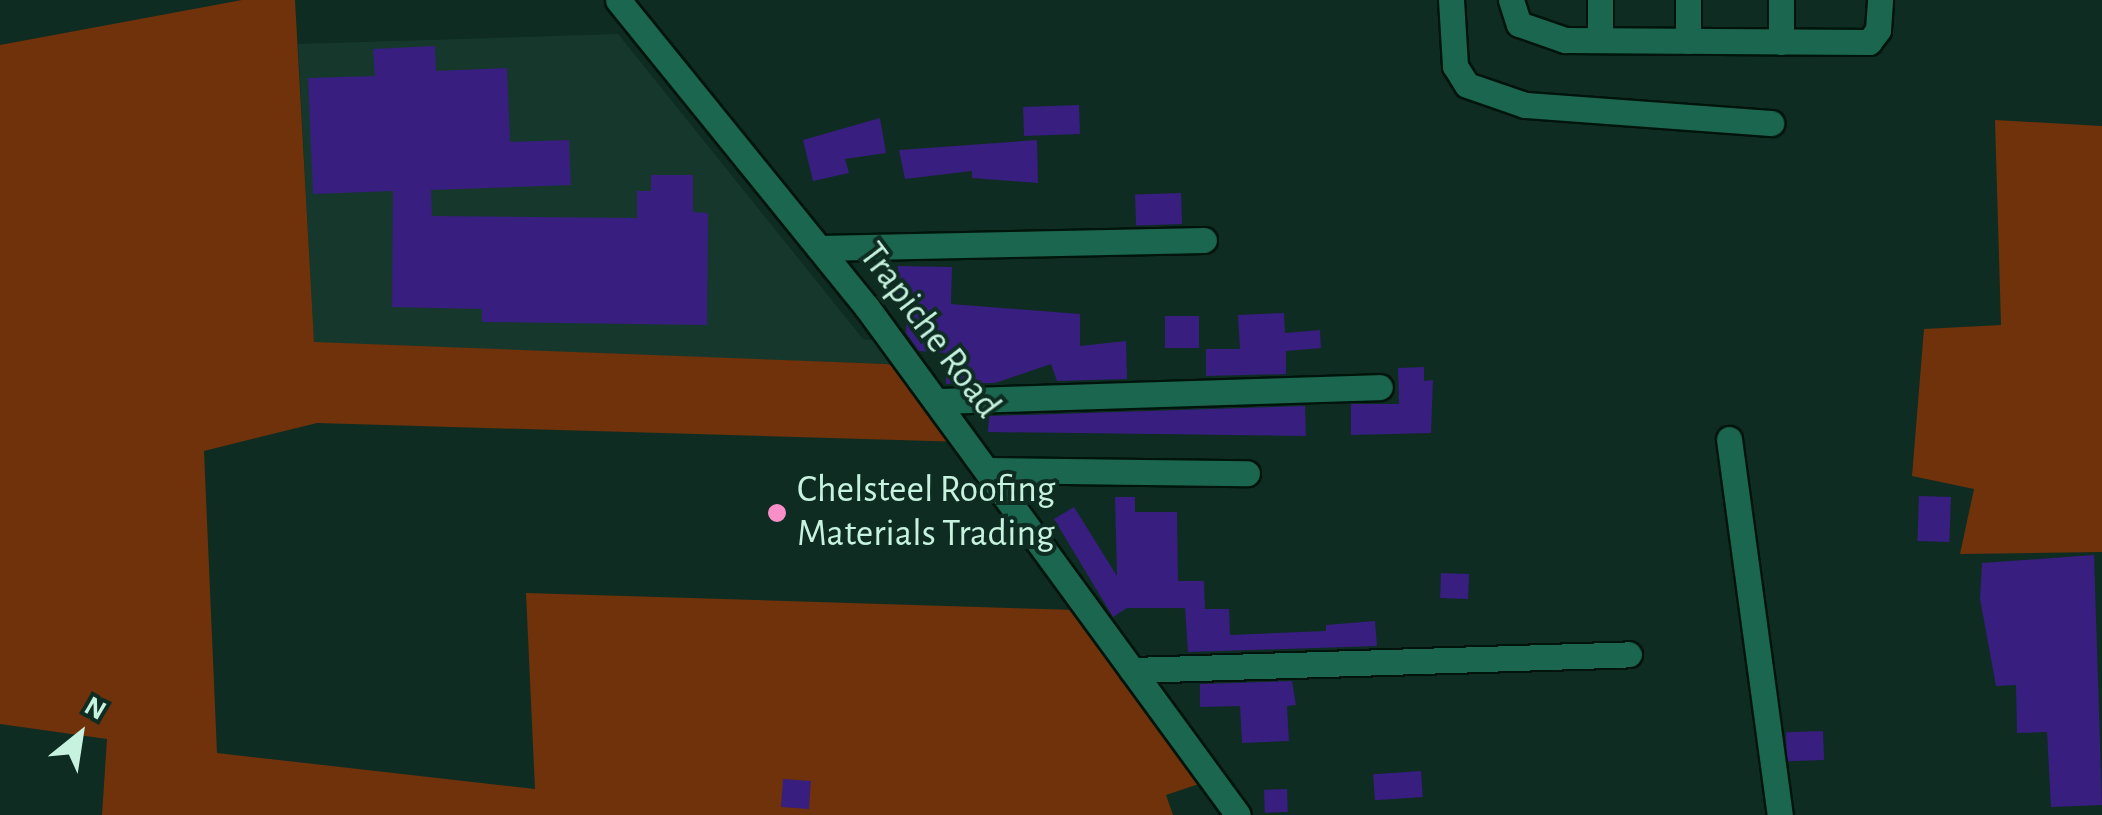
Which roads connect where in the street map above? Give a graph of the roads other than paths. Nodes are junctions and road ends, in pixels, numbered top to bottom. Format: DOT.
graph roads {
  1 [pos="618,0"];
  2 [pos="1451,0"];
  3 [pos="1510,0"];
  4 [pos="1600,0"];
  5 [pos="1688,0"];
  6 [pos="1781,0"];
  7 [pos="1880,0"];
  8 [pos="1600,40"];
  9 [pos="1688,41"];
  10 [pos="1781,42"];
  11 [pos="1772,124"];
  12 [pos="1204,240"];
  13 [pos="819,248"];
  14 [pos="1380,387"];
  15 [pos="936,401"];
  16 [pos="1729,439"];
  17 [pos="986,470"];
  18 [pos="1247,473"];
  19 [pos="1629,654"];
  20 [pos="1132,670"];
  21 [pos="1238,815"];
  22 [pos="1780,815"];
  1 -- 13 [label="street, Trapiche Road"];
  2 -- 11 [label="street"];
  3 -- 8 [label="street"];
  4 -- 8 [label="street"];
  5 -- 9 [label="street"];
  6 -- 10 [label="street"];
  7 -- 10 [label="street"];
  8 -- 9 [label="street"];
  9 -- 10 [label="street"];
  12 -- 13 [label="street"];
  13 -- 15 [label="street, Trapiche Road"];
  14 -- 15 [label="street"];
  15 -- 17 [label="street, Trapiche Road"];
  16 -- 22 [label="street"];
  17 -- 18 [label="street"];
  17 -- 20 [label="street, Trapiche Road"];
  19 -- 20 [label="street"];
  20 -- 21 [label="street, Trapiche Road"];
}
